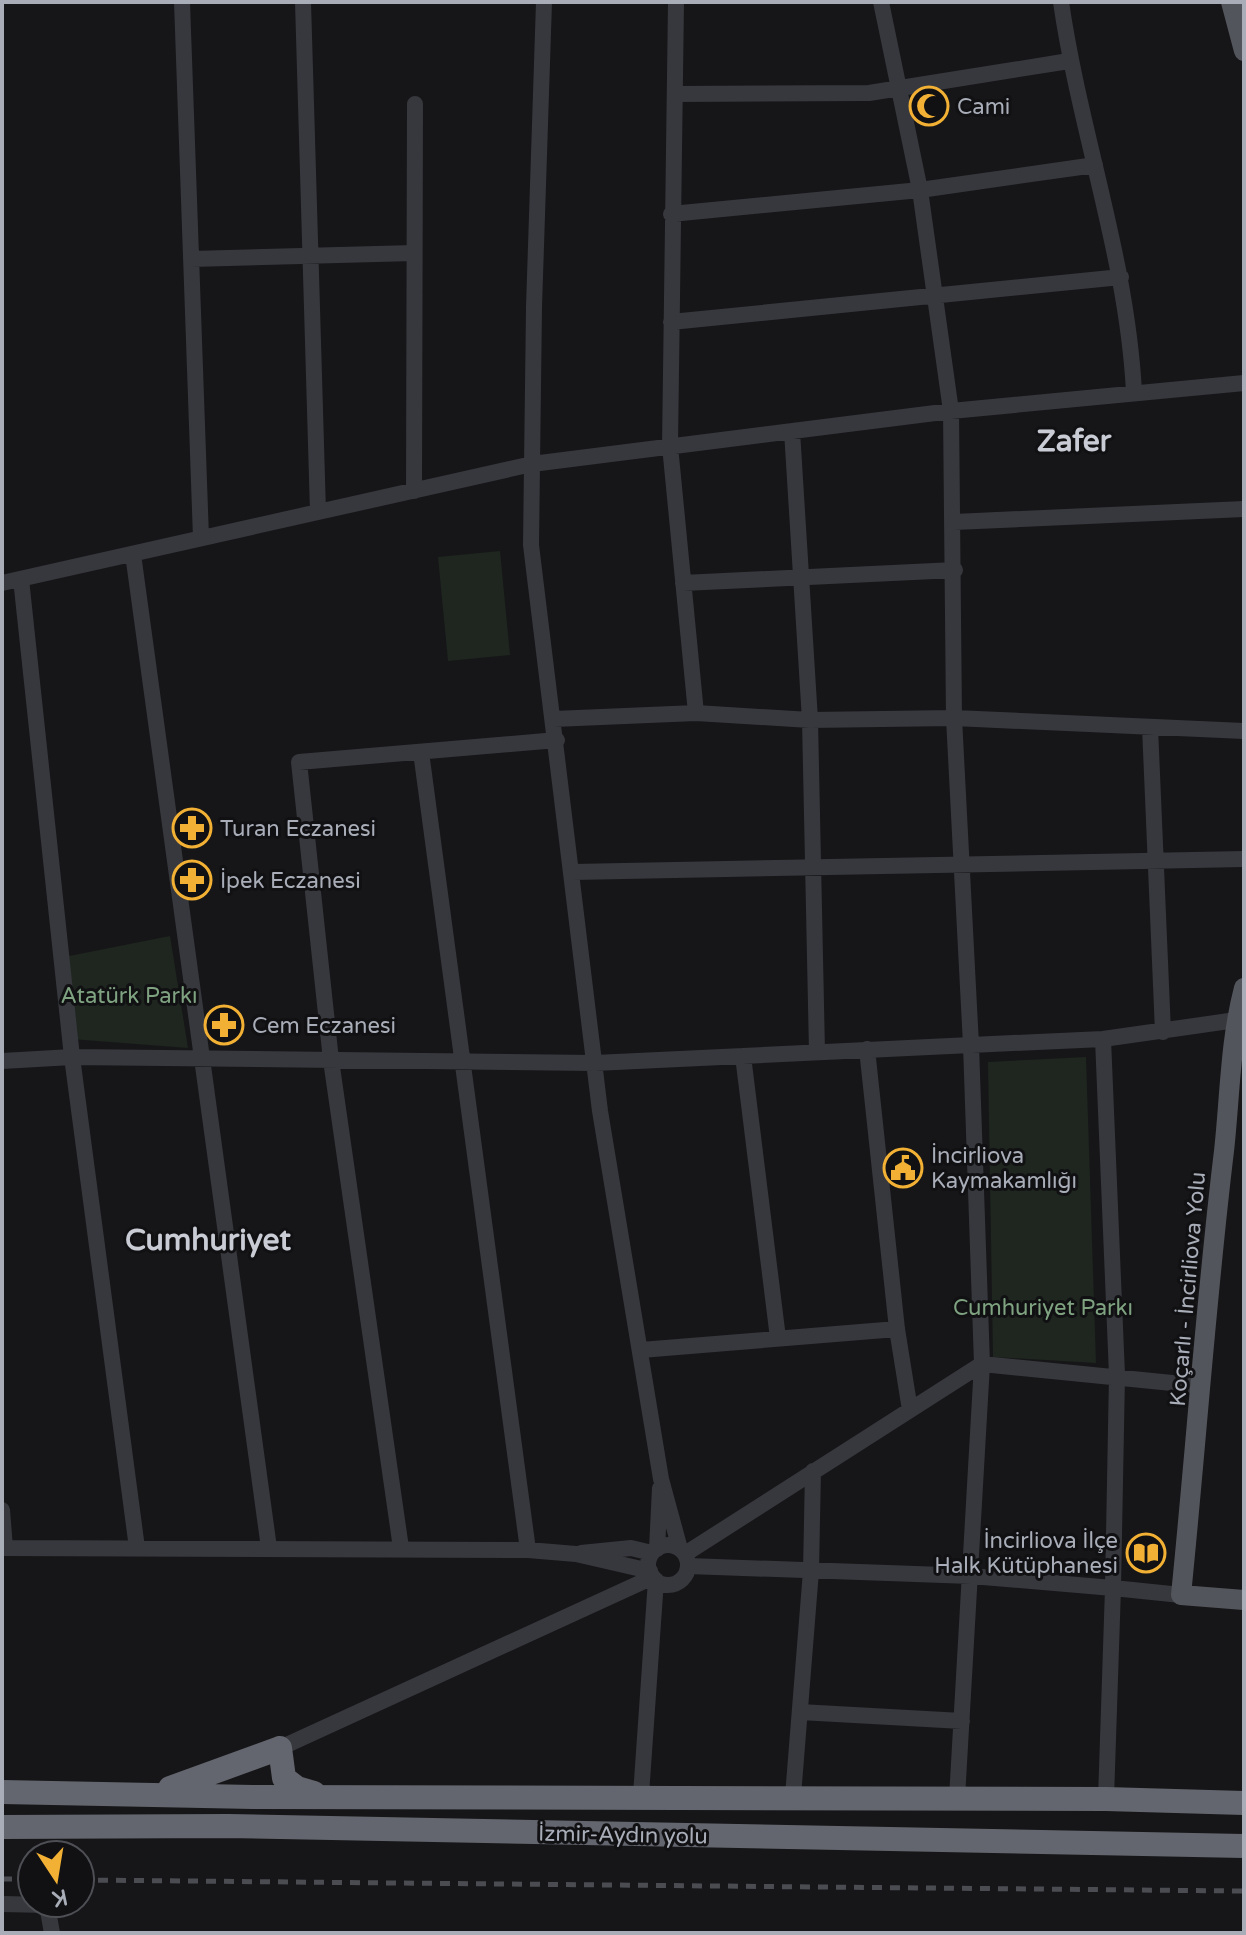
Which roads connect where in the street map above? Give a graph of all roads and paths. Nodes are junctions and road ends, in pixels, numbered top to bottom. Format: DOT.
graph roads {
  1 [pos="182,2"];
  2 [pos="303,2"];
  3 [pos="544,2"];
  4 [pos="676,2"];
  5 [pos="881,2"];
  6 [pos="1061,2"];
  7 [pos="1231,2"];
  8 [pos="1244,51"];
  9 [pos="1069,61"];
  10 [pos="898,88"];
  11 [pos="676,94"];
  12 [pos="415,104"];
  13 [pos="1095,165"];
  14 [pos="920,190"];
  15 [pos="671,214"];
  16 [pos="414,253"];
  17 [pos="310,257"];
  18 [pos="191,259"];
  19 [pos="1121,277"];
  20 [pos="935,298"];
  21 [pos="671,322"];
  22 [pos="1244,383"];
  23 [pos="1134,392"];
  24 [pos="951,411"];
  25 [pos="792,431"];
  26 [pos="670,446"];
  27 [pos="532,464"];
  28 [pos="414,491"];
  29 [pos="1244,509"];
  30 [pos="318,512"];
  31 [pos="954,522"];
  32 [pos="201,538"];
  33 [pos="133,554"];
  34 [pos="955,570"];
  35 [pos="800,577"];
  36 [pos="21,579"];
  37 [pos="2,583"];
  38 [pos="683,583"];
  39 [pos="696,713"];
  40 [pos="954,718"];
  41 [pos="554,719"];
  42 [pos="810,720"];
  43 [pos="1150,727"];
  44 [pos="1244,731"];
  45 [pos="557,740"];
  46 [pos="421,752"];
  47 [pos="1244,859"];
  48 [pos="1154,861"];
  49 [pos="962,865"];
  50 [pos="814,868"];
  51 [pos="573,872"];
  52 [pos="1244,988"];
  53 [pos="1236,1020"];
  54 [pos="1163,1032"];
  55 [pos="1103,1039"];
  56 [pos="971,1045"];
  57 [pos="867,1049"];
  58 [pos="817,1052"];
  59 [pos="743,1056"];
  60 [pos="72,1057"];
  61 [pos="203,1058"];
  62 [pos="331,1060"];
  63 [pos="2,1061"];
  64 [pos="462,1061"];
  65 [pos="595,1063"];
  66 [pos="897,1329"];
  67 [pos="778,1338"];
  68 [pos="641,1350"];
  69 [pos="982,1364"];
  70 [pos="1117,1375"];
  71 [pos="1202,1386"];
  72 [pos="910,1410"];
  73 [pos="813,1471"];
  74 [pos="661,1479"];
  75 [pos="2,1510"];
  76 [pos="4,1548"];
  77 [pos="137,1548"];
  78 [pos="269,1548"];
  79 [pos="401,1548"];
  80 [pos="528,1550"];
  81 [pos="655,1551"];
  82 [pos="576,1554"];
  83 [pos="684,1556"];
  84 [pos="811,1571"];
  85 [pos="653,1576"];
  86 [pos="971,1576"];
  87 [pos="1113,1588"];
  88 [pos="1181,1595"];
  89 [pos="1244,1600"];
  90 [pos="800,1712"];
  91 [pos="962,1721"];
  92 [pos="280,1748"];
  93 [pos="239,1763"];
  94 [pos="2,1792"];
  95 [pos="155,1793"];
  96 [pos="641,1795"];
  97 [pos="243,1796"];
  98 [pos="328,1796"];
  99 [pos="793,1796"];
  100 [pos="957,1798"];
  101 [pos="1106,1799"];
  102 [pos="1244,1803"];
  103 [pos="239,1826"];
  104 [pos="2,1827"];
  105 [pos="1244,1846"];
  106 [pos="2,1904"];
  107 [pos="52,1933"];
  1 -- 18 [label="street"];
  2 -- 17 [label="street"];
  3 -- 27 [label="street"];
  4 -- 11 [label="street"];
  5 -- 10 [label="street"];
  6 -- 9 [label="street"];
  7 -- 8 [label="main road"];
  9 -- 10 [label="street"];
  9 -- 13 [label="street"];
  10 -- 11 [label="street"];
  10 -- 14 [label="street"];
  11 -- 15 [label="street"];
  12 -- 16 [label="street"];
  13 -- 14 [label="street"];
  13 -- 19 [label="street"];
  14 -- 15 [label="street"];
  14 -- 20 [label="street"];
  15 -- 21 [label="street"];
  16 -- 17 [label="street"];
  16 -- 28 [label="street"];
  17 -- 18 [label="street"];
  17 -- 30 [label="street"];
  18 -- 32 [label="street"];
  19 -- 20 [label="street"];
  19 -- 23 [label="street"];
  20 -- 21 [label="street"];
  20 -- 24 [label="street"];
  21 -- 26 [label="street"];
  22 -- 23 [label="street"];
  23 -- 24 [label="street"];
  24 -- 25 [label="street"];
  24 -- 31 [label="street"];
  25 -- 26 [label="street"];
  25 -- 35 [label="street"];
  26 -- 27 [label="street"];
  26 -- 38 [label="street"];
  27 -- 28 [label="street"];
  27 -- 41 [label="street"];
  28 -- 30 [label="street"];
  29 -- 31 [label="street"];
  30 -- 32 [label="street"];
  31 -- 34 [label="street"];
  32 -- 33 [label="street"];
  33 -- 36 [label="street"];
  33 -- 61 [label="street"];
  34 -- 35 [label="street"];
  34 -- 40 [label="street"];
  35 -- 38 [label="street"];
  35 -- 42 [label="street"];
  36 -- 37 [label="street"];
  36 -- 60 [label="street"];
  38 -- 39 [label="street"];
  39 -- 41 [label="street"];
  39 -- 42 [label="street"];
  40 -- 42 [label="street"];
  40 -- 43 [label="street"];
  40 -- 49 [label="street"];
  41 -- 45 [label="street"];
  42 -- 50 [label="street"];
  43 -- 44 [label="street"];
  43 -- 48 [label="street"];
  45 -- 46 [label="street"];
  45 -- 51 [label="street"];
  46 -- 62 [label="street"];
  46 -- 64 [label="street"];
  47 -- 48 [label="street"];
  48 -- 49 [label="street"];
  48 -- 54 [label="street"];
  49 -- 50 [label="street"];
  49 -- 56 [label="street"];
  50 -- 51 [label="street"];
  50 -- 58 [label="street"];
  51 -- 65 [label="street"];
  52 -- 53 [label="main road, Koçarlı - İncirliova Yolu"];
  53 -- 54 [label="street"];
  53 -- 71 [label="main road, Koçarlı - İncirliova Yolu"];
  54 -- 55 [label="street"];
  55 -- 56 [label="street"];
  55 -- 70 [label="street"];
  56 -- 57 [label="street"];
  56 -- 69 [label="street"];
  57 -- 58 [label="street"];
  57 -- 66 [label="street"];
  58 -- 59 [label="street"];
  59 -- 65 [label="street"];
  59 -- 67 [label="street"];
  60 -- 61 [label="street"];
  60 -- 63 [label="street"];
  60 -- 77 [label="street"];
  61 -- 62 [label="street"];
  61 -- 78 [label="street"];
  62 -- 64 [label="street"];
  62 -- 79 [label="street"];
  64 -- 65 [label="street"];
  64 -- 80 [label="street"];
  65 -- 68 [label="street"];
  66 -- 67 [label="street"];
  66 -- 72 [label="street"];
  67 -- 68 [label="street"];
  68 -- 74 [label="street"];
  69 -- 70 [label="street"];
  69 -- 72 [label="street"];
  69 -- 86 [label="street"];
  70 -- 71 [label="street"];
  70 -- 87 [label="street"];
  71 -- 88 [label="main road, Koçarlı - İncirliova Yolu"];
  72 -- 73 [label="street"];
  73 -- 83 [label="street"];
  73 -- 84 [label="street"];
  74 -- 81 [label="street"];
  74 -- 83 [label="street"];
  75 -- 76 [label="street"];
  76 -- 77 [label="street"];
  77 -- 78 [label="street"];
  78 -- 79 [label="street"];
  79 -- 80 [label="street"];
  80 -- 82 [label="street"];
  81 -- 82 [label="street"];
  81 -- 83 [label="street"];
  81 -- 85 [label="street"];
  82 -- 85 [label="street"];
  83 -- 84 [label="street"];
  83 -- 85 [label="street"];
  84 -- 86 [label="street"];
  84 -- 90 [label="street"];
  85 -- 92 [label="street"];
  85 -- 96 [label="street"];
  86 -- 87 [label="street"];
  86 -- 91 [label="street"];
  87 -- 88 [label="street"];
  87 -- 101 [label="street"];
  88 -- 89 [label="main road"];
  90 -- 91 [label="street"];
  90 -- 99 [label="street"];
  91 -- 100 [label="street"];
  92 -- 93 [label="highway"];
  92 -- 97 [label="highway"];
  92 -- 98 [label="highway"];
  93 -- 95 [label="highway"];
  93 -- 97 [label="highway"];
  94 -- 95 [label="highway, İzmir-Aydın yolu"];
  95 -- 97 [label="highway, İzmir-Aydın yolu"];
  96 -- 98 [label="highway, İzmir-Aydın yolu"];
  96 -- 99 [label="highway, İzmir-Aydın yolu"];
  97 -- 98 [label="highway, İzmir-Aydın yolu"];
  97 -- 103 [label="highway"];
  99 -- 100 [label="highway, İzmir-Aydın yolu"];
  100 -- 101 [label="highway, İzmir-Aydın yolu"];
  101 -- 102 [label="highway, İzmir-Aydın yolu"];
  103 -- 104 [label="highway, İzmir-Aydın yolu"];
  103 -- 105 [label="highway, İzmir-Aydın yolu"];
  106 -- 107 [label="street"];
}
